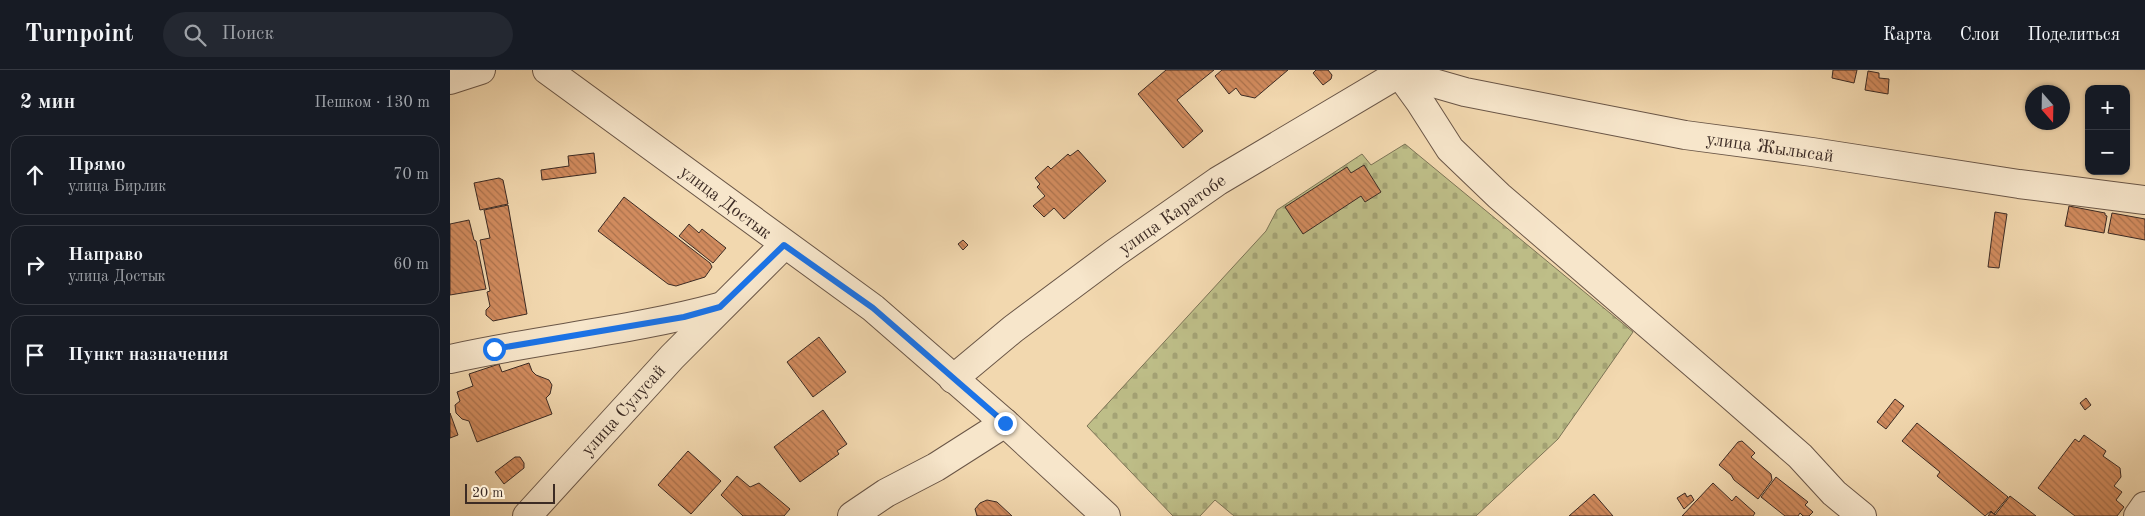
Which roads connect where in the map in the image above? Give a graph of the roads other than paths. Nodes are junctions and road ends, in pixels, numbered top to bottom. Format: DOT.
graph roads {
  1 [pos="481,70"];
  2 [pos="547,70"];
  3 [pos="1456,70"];
  4 [pos="1403,71"];
  5 [pos="450,80"];
  6 [pos="2145,200"];
  7 [pos="784,245"];
  8 [pos="720,307"];
  9 [pos="450,359"];
  10 [pos="953,379"];
  11 [pos="1005,423"];
  12 [pos="2145,506"];
  13 [pos="527,516"];
  14 [pos="852,516"];
  15 [pos="1106,516"];
  16 [pos="1862,516"];
  17 [pos="2138,516"];
  1 -- 5 [label="street"];
  2 -- 7 [label="street, улица Достык"];
  3 -- 4 [label="street"];
  4 -- 6 [label="street, улица Жылысай"];
  4 -- 10 [label="street, улица Каратобе"];
  4 -- 16 [label="street"];
  7 -- 8 [label="street, улица Сулусай"];
  7 -- 10 [label="street, улица Достык"];
  8 -- 9 [label="street"];
  8 -- 13 [label="street, улица Сулусай"];
  10 -- 11 [label="street, улица Достык"];
  11 -- 14 [label="street"];
  11 -- 15 [label="street, улица Достык"];
  12 -- 17 [label="street"];
}
